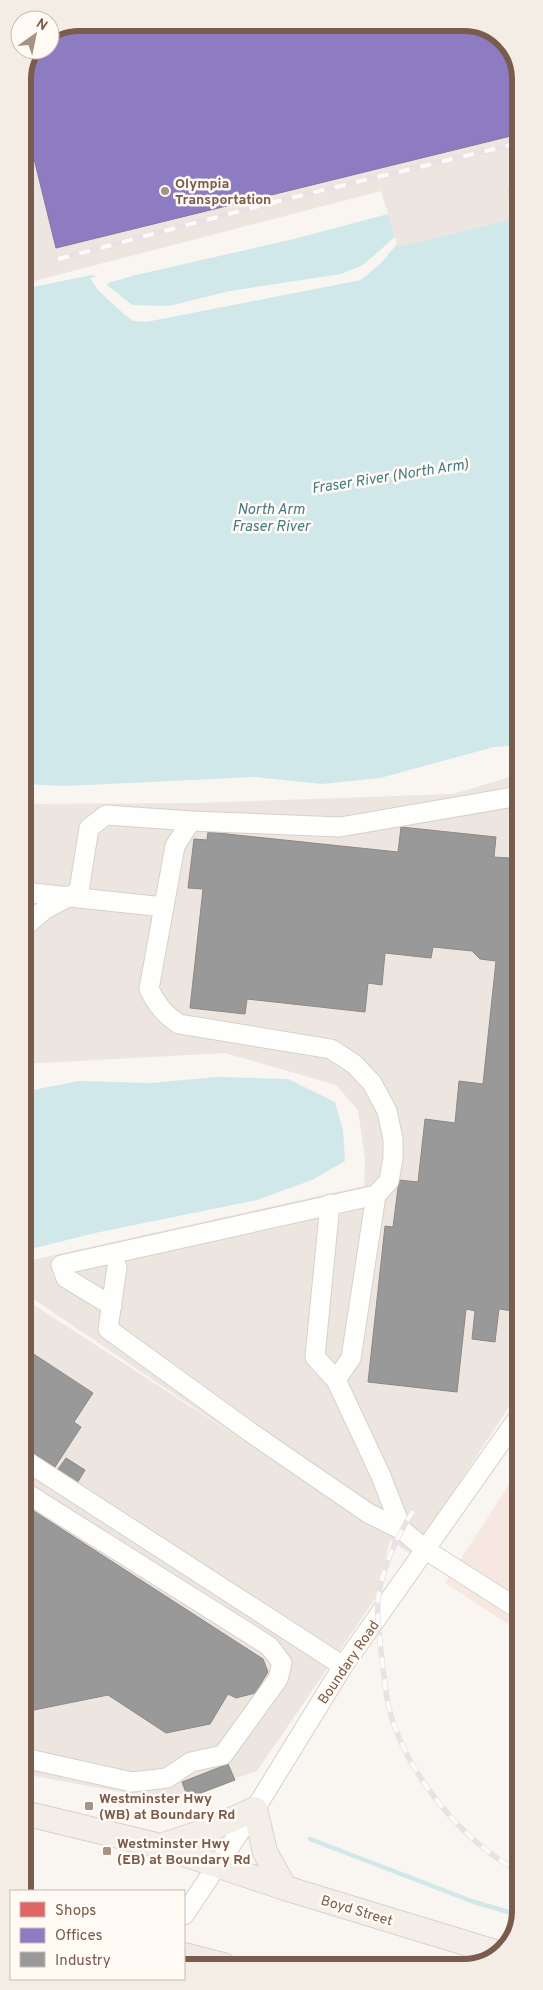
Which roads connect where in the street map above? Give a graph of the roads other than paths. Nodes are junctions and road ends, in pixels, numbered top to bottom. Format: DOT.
graph roads {
  1 [pos="512,797"];
  2 [pos="191,821"];
  3 [pos="31,893"];
  4 [pos="66,898"];
  5 [pos="164,908"];
  6 [pos="31,921"];
  7 [pos="376,1196"];
  8 [pos="330,1204"];
  9 [pos="117,1267"];
  10 [pos="112,1306"];
  11 [pos="336,1380"];
  12 [pos="512,1426"];
  13 [pos="31,1464"];
  14 [pos="31,1496"];
  15 [pos="402,1530"];
  16 [pos="426,1550"];
  17 [pos="512,1605"];
  18 [pos="343,1666"];
  19 [pos="31,1760"];
  20 [pos="255,1809"];
  21 [pos="31,1815"];
  22 [pos="160,1846"];
  23 [pos="218,1865"];
  24 [pos="285,1888"];
  25 [pos="185,1914"];
  26 [pos="490,1951"];
  1 -- 2 [label="street"];
  2 -- 4 [label="street"];
  2 -- 5 [label="street"];
  3 -- 4 [label="street"];
  4 -- 5 [label="street"];
  4 -- 6 [label="street"];
  5 -- 7 [label="street"];
  7 -- 8 [label="street"];
  7 -- 11 [label="street"];
  8 -- 10 [label="street"];
  8 -- 11 [label="street"];
  9 -- 10 [label="street"];
  10 -- 15 [label="street"];
  11 -- 15 [label="street"];
  12 -- 16 [label="street, Boundary Road"];
  13 -- 18 [label="street"];
  14 -- 19 [label="street"];
  15 -- 16 [label="street"];
  16 -- 17 [label="street"];
  16 -- 18 [label="street, Boundary Road"];
  18 -- 20 [label="street, Boundary Road"];
  20 -- 22 [label="main road"];
  20 -- 23 [label="street, Boundary Road"];
  20 -- 24 [label="main road"];
  21 -- 22 [label="main road, Boyd Street"];
  22 -- 23 [label="main road, Boyd Street"];
  23 -- 24 [label="main road, Boyd Street"];
  23 -- 25 [label="street, Boundary Road"];
  24 -- 26 [label="main road, Boyd Street"];
}
